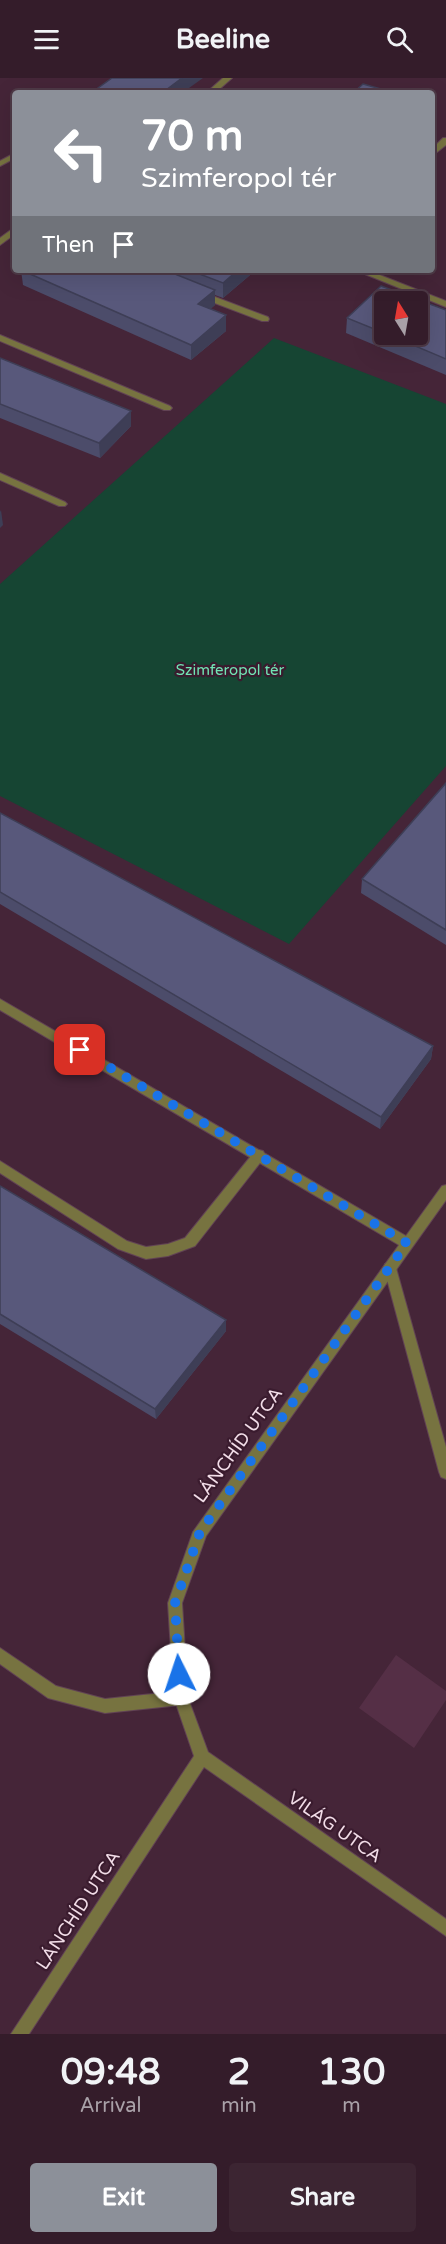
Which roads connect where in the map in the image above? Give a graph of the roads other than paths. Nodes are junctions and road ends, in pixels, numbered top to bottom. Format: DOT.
graph roads {
  1 [pos="228,78"];
  2 [pos="214,90"];
  3 [pos="446,140"];
  4 [pos="435,151"];
  5 [pos="12,232"];
  6 [pos="0,242"];
  7 [pos="367,273"];
  8 [pos="190,291"];
  9 [pos="446,304"];
  10 [pos="264,320"];
  11 [pos="0,338"];
  12 [pos="167,408"];
  13 [pos="0,476"];
  14 [pos="62,504"];
  15 [pos="0,1004"];
  16 [pos="259,1155"];
  17 [pos="0,1166"];
  18 [pos="446,1190"];
  19 [pos="407,1243"];
  20 [pos="390,1268"];
  21 [pos="446,1472"];
  22 [pos="0,1655"];
  23 [pos="181,1698"];
  24 [pos="202,1757"];
  25 [pos="446,1928"];
  26 [pos="19,2034"];
  1 -- 2 [label="street"];
  3 -- 4 [label="street"];
  5 -- 6 [label="street"];
  7 -- 9 [label="street"];
  8 -- 10 [label="street"];
  11 -- 12 [label="street"];
  13 -- 14 [label="street"];
  15 -- 16 [label="street"];
  16 -- 17 [label="street"];
  16 -- 19 [label="street"];
  18 -- 19 [label="street, LÁNCHÍD UTCA"];
  19 -- 20 [label="street, LÁNCHÍD UTCA"];
  20 -- 21 [label="street"];
  20 -- 23 [label="street, LÁNCHÍD UTCA"];
  22 -- 23 [label="street"];
  23 -- 24 [label="street, LÁNCHÍD UTCA"];
  24 -- 25 [label="street, VILÁG UTCA"];
  24 -- 26 [label="street, LÁNCHÍD UTCA"];
}
